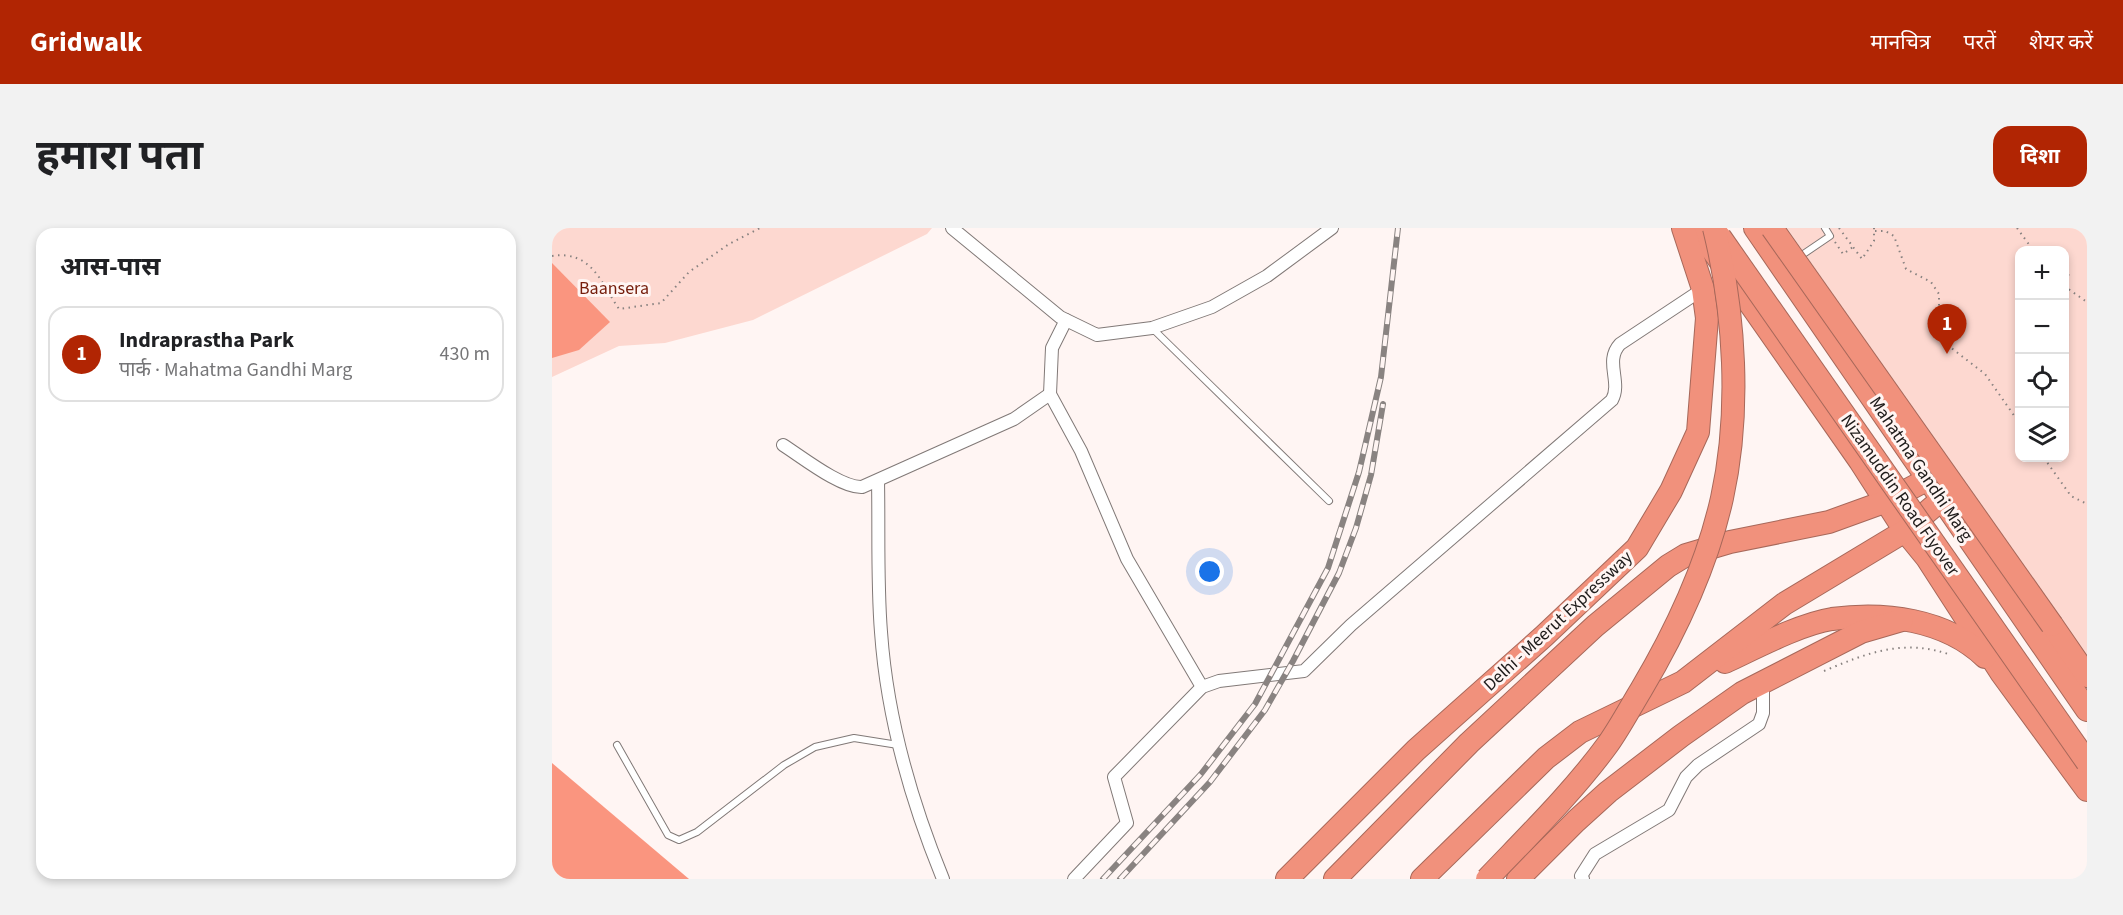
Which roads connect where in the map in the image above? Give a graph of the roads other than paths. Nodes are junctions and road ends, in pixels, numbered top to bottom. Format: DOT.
graph roads {
  1 [pos="952,228"];
  2 [pos="1332,228"];
  3 [pos="1683,228"];
  4 [pos="1697,228"];
  5 [pos="1714,228"];
  6 [pos="1755,228"];
  7 [pos="1773,228"];
  8 [pos="1825,228"];
  9 [pos="1784,267"];
  10 [pos="1703,289"];
  11 [pos="1066,320"];
  12 [pos="1152,328"];
  13 [pos="1050,394"];
  14 [pos="783,445"];
  15 [pos="1928,479"];
  16 [pos="878,481"];
  17 [pos="1942,499"];
  18 [pos="1329,501"];
  19 [pos="1887,501"];
  20 [pos="1905,531"];
  21 [pos="2012,601"];
  22 [pos="1902,620"];
  23 [pos="1978,637"];
  24 [pos="2002,674"];
  25 [pos="2087,676"];
  26 [pos="1683,682"];
  27 [pos="1763,682"];
  28 [pos="1202,687"];
  29 [pos="2087,710"];
  30 [pos="617,745"];
  31 [pos="899,745"];
  32 [pos="2087,762"];
  33 [pos="2087,790"];
  34 [pos="1581,878"];
  35 [pos="943,879"];
  36 [pos="1074,879"];
  37 [pos="1287,879"];
  38 [pos="1335,879"];
  39 [pos="1422,879"];
  40 [pos="1487,879"];
  41 [pos="1518,879"];
  1 -- 11 [label="street"];
  2 -- 12 [label="street"];
  3 -- 10 [label="highway, Delhi - Meerut Expressway"];
  4 -- 19 [label="highway"];
  5 -- 32 [label="highway, Nizamuddin Road Flyover, bridge"];
  5 -- 40 [label="highway, bridge"];
  6 -- 9 [label="highway, Mahatma Gandhi Marg"];
  7 -- 25 [label="highway, bridge"];
  8 -- 9 [label="lane"];
  9 -- 15 [label="highway, Mahatma Gandhi Marg"];
  10 -- 28 [label="street"];
  10 -- 37 [label="highway, Delhi - Meerut Expressway"];
  11 -- 12 [label="street"];
  11 -- 13 [label="street"];
  12 -- 18 [label="lane"];
  13 -- 16 [label="street"];
  13 -- 28 [label="street"];
  14 -- 16 [label="street"];
  15 -- 17 [label="highway, Mahatma Gandhi Marg"];
  15 -- 19 [label="highway, Delhi - Meerut Expressway"];
  16 -- 31 [label="street"];
  17 -- 20 [label="highway"];
  17 -- 21 [label="highway, Mahatma Gandhi Marg"];
  19 -- 20 [label="highway"];
  19 -- 38 [label="highway, Delhi - Meerut Expressway"];
  20 -- 23 [label="highway"];
  20 -- 26 [label="highway"];
  21 -- 23 [label="highway"];
  21 -- 29 [label="highway, Mahatma Gandhi Marg"];
  22 -- 24 [label="highway"];
  22 -- 26 [label="highway"];
  22 -- 27 [label="highway"];
  23 -- 24 [label="highway"];
  24 -- 33 [label="highway"];
  26 -- 39 [label="highway"];
  27 -- 34 [label="street"];
  27 -- 41 [label="highway"];
  28 -- 36 [label="street"];
  30 -- 31 [label="lane"];
  31 -- 35 [label="street"];
}
